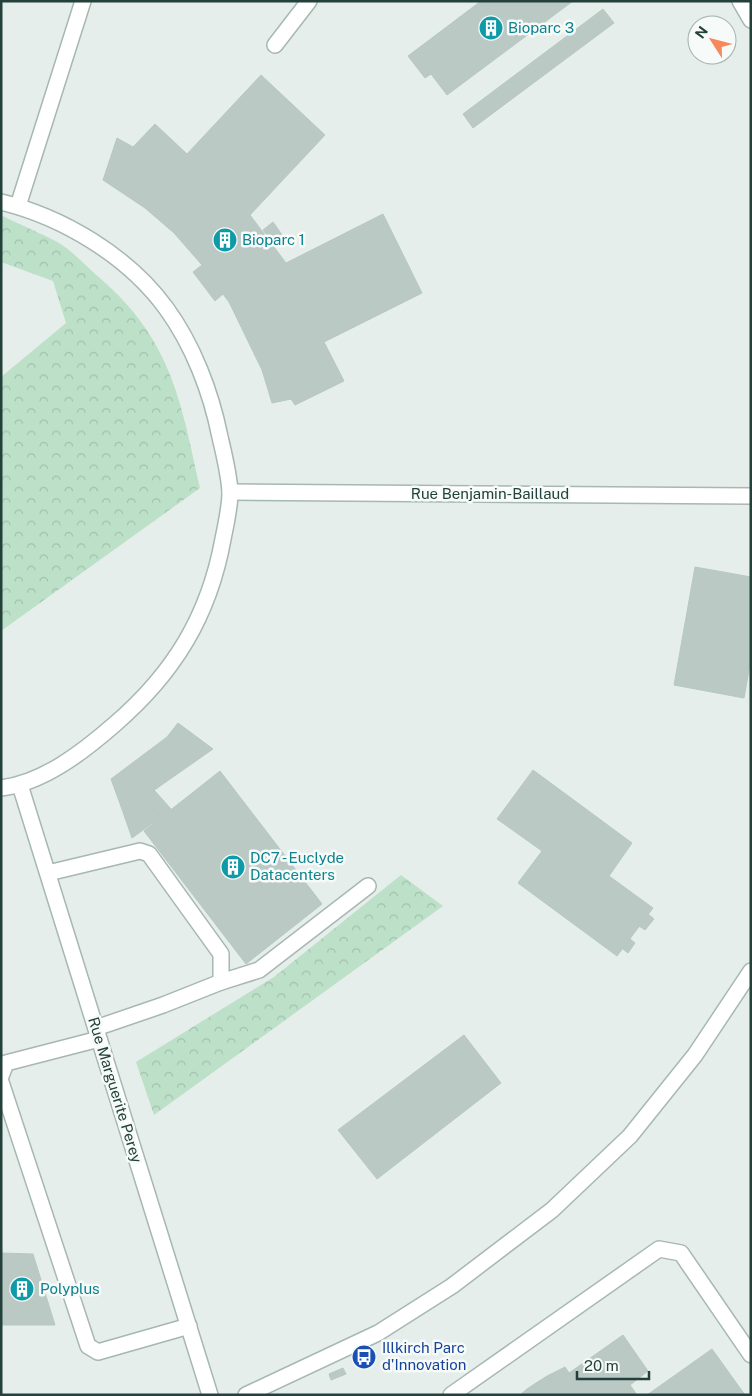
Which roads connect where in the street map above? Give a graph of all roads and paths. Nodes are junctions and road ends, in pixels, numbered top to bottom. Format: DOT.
graph roads {
  1 [pos="83,1"];
  2 [pos="309,1"];
  3 [pos="740,1"];
  4 [pos="751,20"];
  5 [pos="275,45"];
  6 [pos="1,202"];
  7 [pos="18,206"];
  8 [pos="230,492"];
  9 [pos="751,496"];
  10 [pos="20,785"];
  11 [pos="1,788"];
  12 [pos="48,873"];
  13 [pos="368,886"];
  14 [pos="751,972"];
  15 [pos="221,982"];
  16 [pos="98,1033"];
  17 [pos="3,1067"];
  18 [pos="1,1082"];
  19 [pos="188,1326"];
  20 [pos="751,1355"];
  21 [pos="210,1395"];
  22 [pos="246,1395"];
  23 [pos="451,1395"];
  1 -- 7 [label="street"];
  2 -- 5 [label="street"];
  3 -- 4 [label="street"];
  6 -- 7 [label="street"];
  7 -- 8 [label="street"];
  8 -- 9 [label="street, Rue Benjamin-Baillaud"];
  8 -- 10 [label="street"];
  10 -- 11 [label="street"];
  10 -- 12 [label="street, Rue Marguerite Perey"];
  12 -- 15 [label="street"];
  12 -- 16 [label="street, Rue Marguerite Perey"];
  13 -- 15 [label="street"];
  14 -- 22 [label="street"];
  15 -- 16 [label="street"];
  16 -- 17 [label="street"];
  16 -- 19 [label="street, Rue Marguerite Perey"];
  18 -- 19 [label="street"];
  19 -- 21 [label="street, Rue Marguerite Perey"];
  20 -- 23 [label="street"];
}
